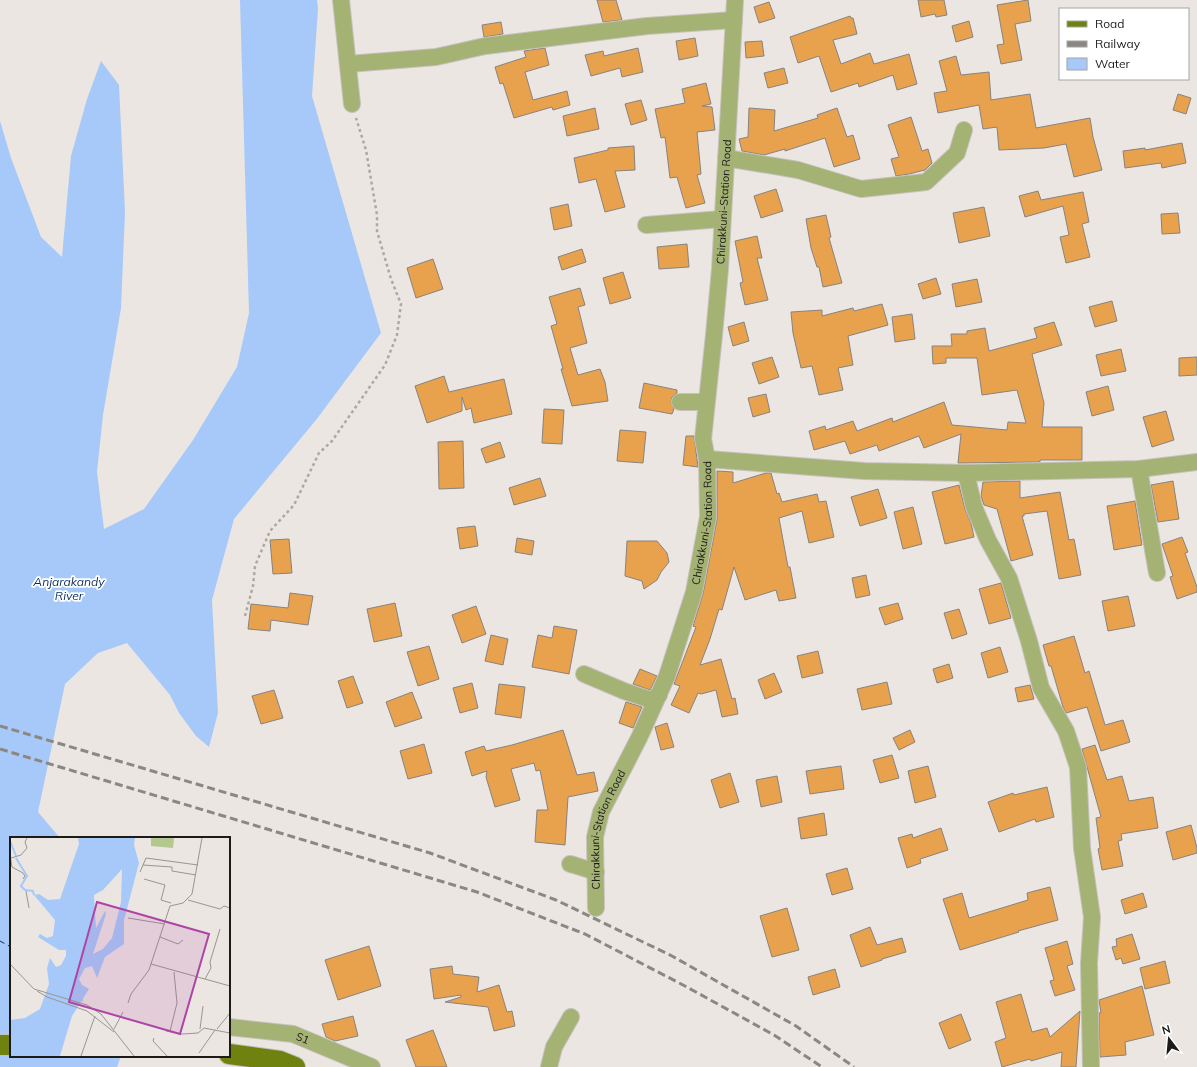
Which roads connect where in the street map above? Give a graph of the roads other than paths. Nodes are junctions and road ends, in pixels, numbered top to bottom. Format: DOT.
graph roads {
  1 [pos="341,0"];
  2 [pos="735,0"];
  3 [pos="734,20"];
  4 [pos="348,64"];
  5 [pos="352,104"];
  6 [pos="964,130"];
  7 [pos="726,158"];
  8 [pos="722,219"];
  9 [pos="646,224"];
  10 [pos="680,402"];
  11 [pos="706,402"];
  12 [pos="707,459"];
  13 [pos="1197,462"];
  14 [pos="1139,469"];
  15 [pos="966,473"];
  16 [pos="1157,573"];
  17 [pos="584,674"];
  18 [pos="659,694"];
  19 [pos="570,864"];
  20 [pos="596,872"];
  21 [pos="596,908"];
  22 [pos="572,1017"];
  23 [pos="230,1027"];
  24 [pos="230,1054"];
  25 [pos="295,1067"];
  26 [pos="372,1067"];
  27 [pos="549,1067"];
  28 [pos="1091,1067"];
  1 -- 4 [label="street"];
  2 -- 3 [label="street, Chirakkuni-Station Road"];
  3 -- 4 [label="street"];
  3 -- 7 [label="street, Chirakkuni-Station Road"];
  4 -- 5 [label="street"];
  6 -- 7 [label="street"];
  7 -- 8 [label="street, Chirakkuni-Station Road"];
  8 -- 9 [label="street"];
  8 -- 11 [label="street, Chirakkuni-Station Road"];
  10 -- 11 [label="street"];
  11 -- 12 [label="street, Chirakkuni-Station Road"];
  12 -- 15 [label="street"];
  12 -- 18 [label="street, Chirakkuni-Station Road"];
  13 -- 14 [label="street"];
  14 -- 15 [label="street"];
  14 -- 16 [label="street"];
  15 -- 28 [label="street"];
  17 -- 18 [label="street"];
  18 -- 20 [label="street, Chirakkuni-Station Road"];
  19 -- 20 [label="street"];
  20 -- 21 [label="street, Chirakkuni-Station Road"];
  22 -- 27 [label="street"];
  23 -- 26 [label="street, S1"];
  24 -- 25 [label="main road"];
}
